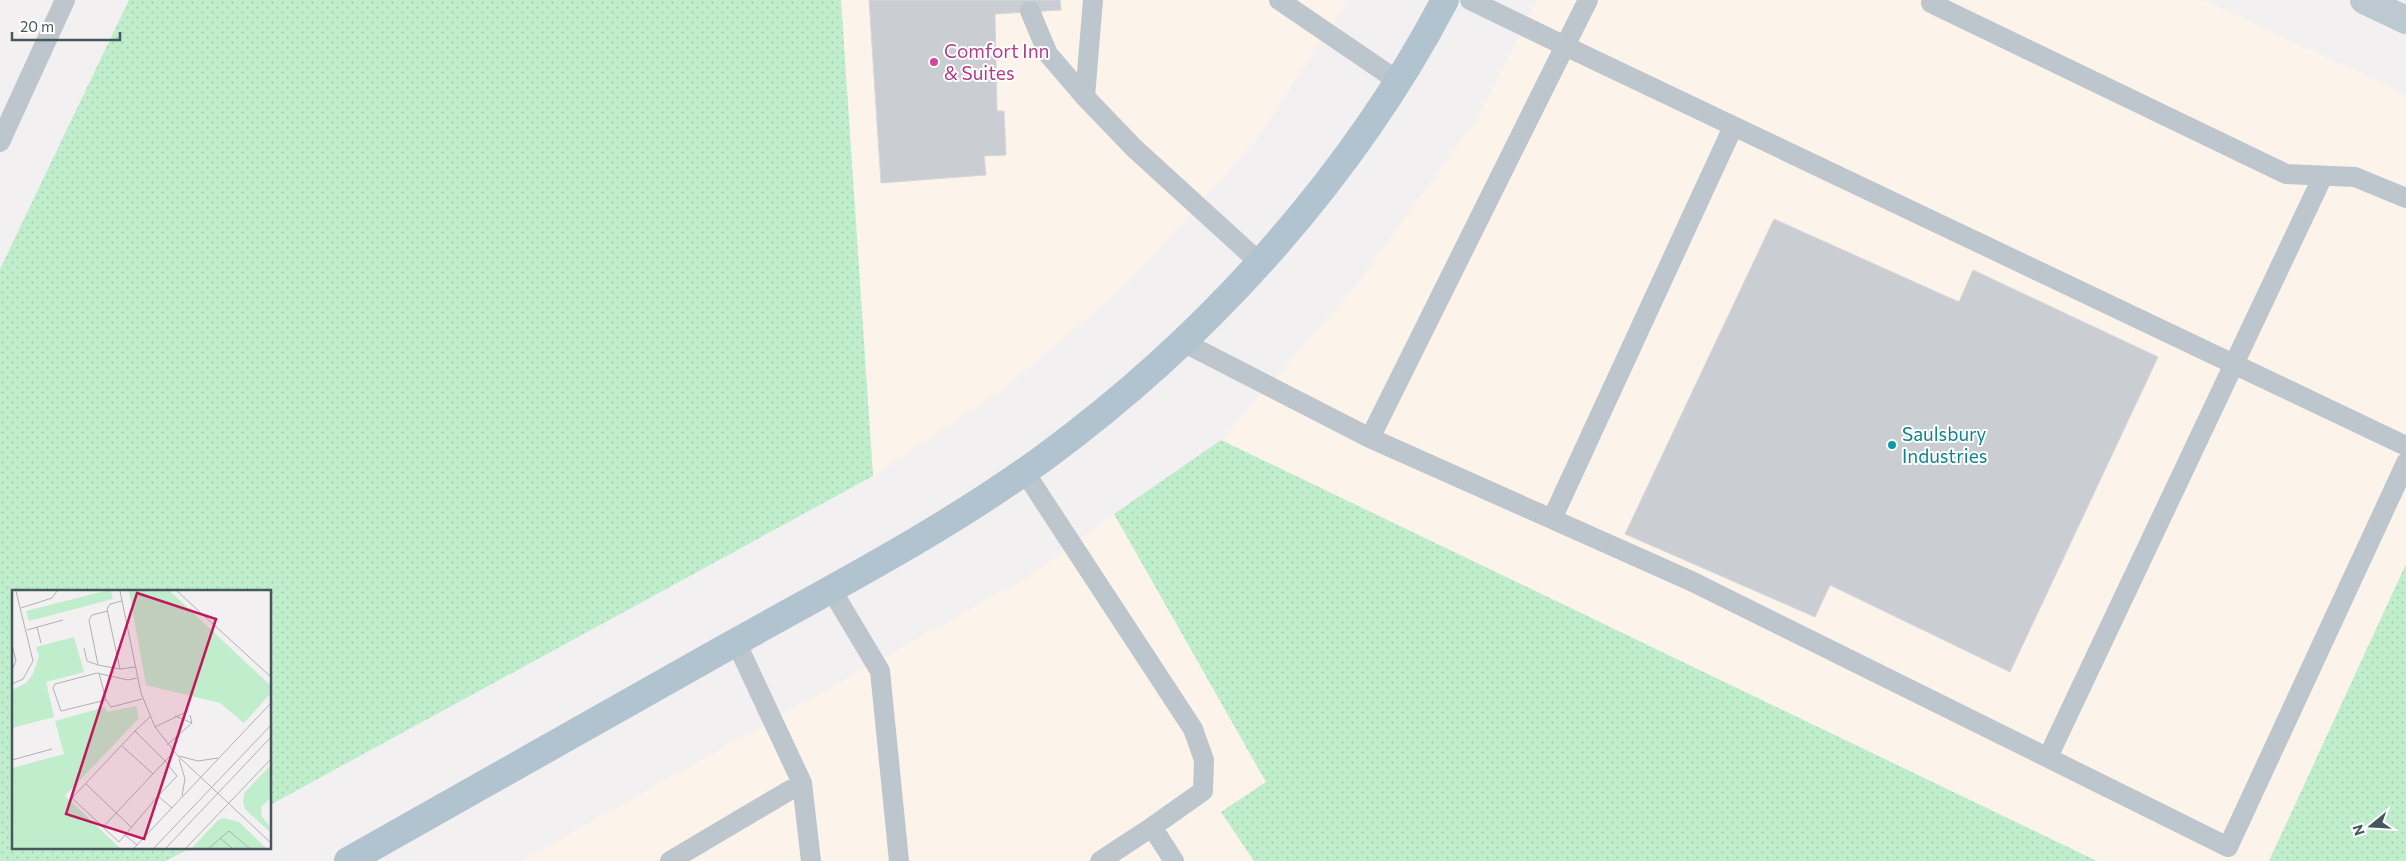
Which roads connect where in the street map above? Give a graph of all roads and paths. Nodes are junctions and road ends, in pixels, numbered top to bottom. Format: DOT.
graph roads {
  1 [pos="65,0"];
  2 [pos="1093,0"];
  3 [pos="1279,0"];
  4 [pos="1445,0"];
  5 [pos="1470,0"];
  6 [pos="1588,0"];
  7 [pos="2364,0"];
  8 [pos="1930,1"];
  9 [pos="1030,11"];
  10 [pos="2406,20"];
  11 [pos="1565,46"];
  12 [pos="1398,82"];
  13 [pos="1085,97"];
  14 [pos="1734,127"];
  15 [pos="0,142"];
  16 [pos="2323,176"];
  17 [pos="2406,198"];
  18 [pos="1260,263"];
  19 [pos="1182,341"];
  20 [pos="2235,365"];
  21 [pos="1370,438"];
  22 [pos="2406,446"];
  23 [pos="2406,463"];
  24 [pos="1024,471"];
  25 [pos="1552,519"];
  26 [pos="831,589"];
  27 [pos="736,642"];
  28 [pos="2048,758"];
  29 [pos="802,783"];
  30 [pos="1152,827"];
  31 [pos="348,861"];
  32 [pos="670,861"];
  33 [pos="811,861"];
  34 [pos="899,861"];
  35 [pos="1100,861"];
  36 [pos="1174,861"];
  1 -- 15 [label="lane"];
  2 -- 13 [label="lane"];
  3 -- 12 [label="lane"];
  4 -- 12 [label="main road"];
  5 -- 11 [label="lane"];
  6 -- 11 [label="lane"];
  7 -- 10 [label="main road"];
  8 -- 16 [label="lane"];
  9 -- 13 [label="lane"];
  11 -- 14 [label="lane"];
  11 -- 21 [label="lane"];
  12 -- 18 [label="main road"];
  13 -- 18 [label="lane"];
  14 -- 20 [label="lane"];
  14 -- 25 [label="lane"];
  16 -- 17 [label="lane"];
  16 -- 20 [label="lane"];
  18 -- 19 [label="main road"];
  19 -- 21 [label="lane"];
  19 -- 24 [label="main road"];
  20 -- 22 [label="lane"];
  20 -- 28 [label="lane"];
  21 -- 25 [label="lane"];
  23 -- 28 [label="lane"];
  24 -- 26 [label="main road"];
  24 -- 30 [label="lane"];
  25 -- 28 [label="lane"];
  26 -- 27 [label="main road"];
  26 -- 34 [label="lane"];
  27 -- 29 [label="lane"];
  27 -- 31 [label="main road"];
  29 -- 32 [label="lane"];
  29 -- 33 [label="lane"];
  30 -- 35 [label="lane"];
  30 -- 36 [label="lane"];
}
